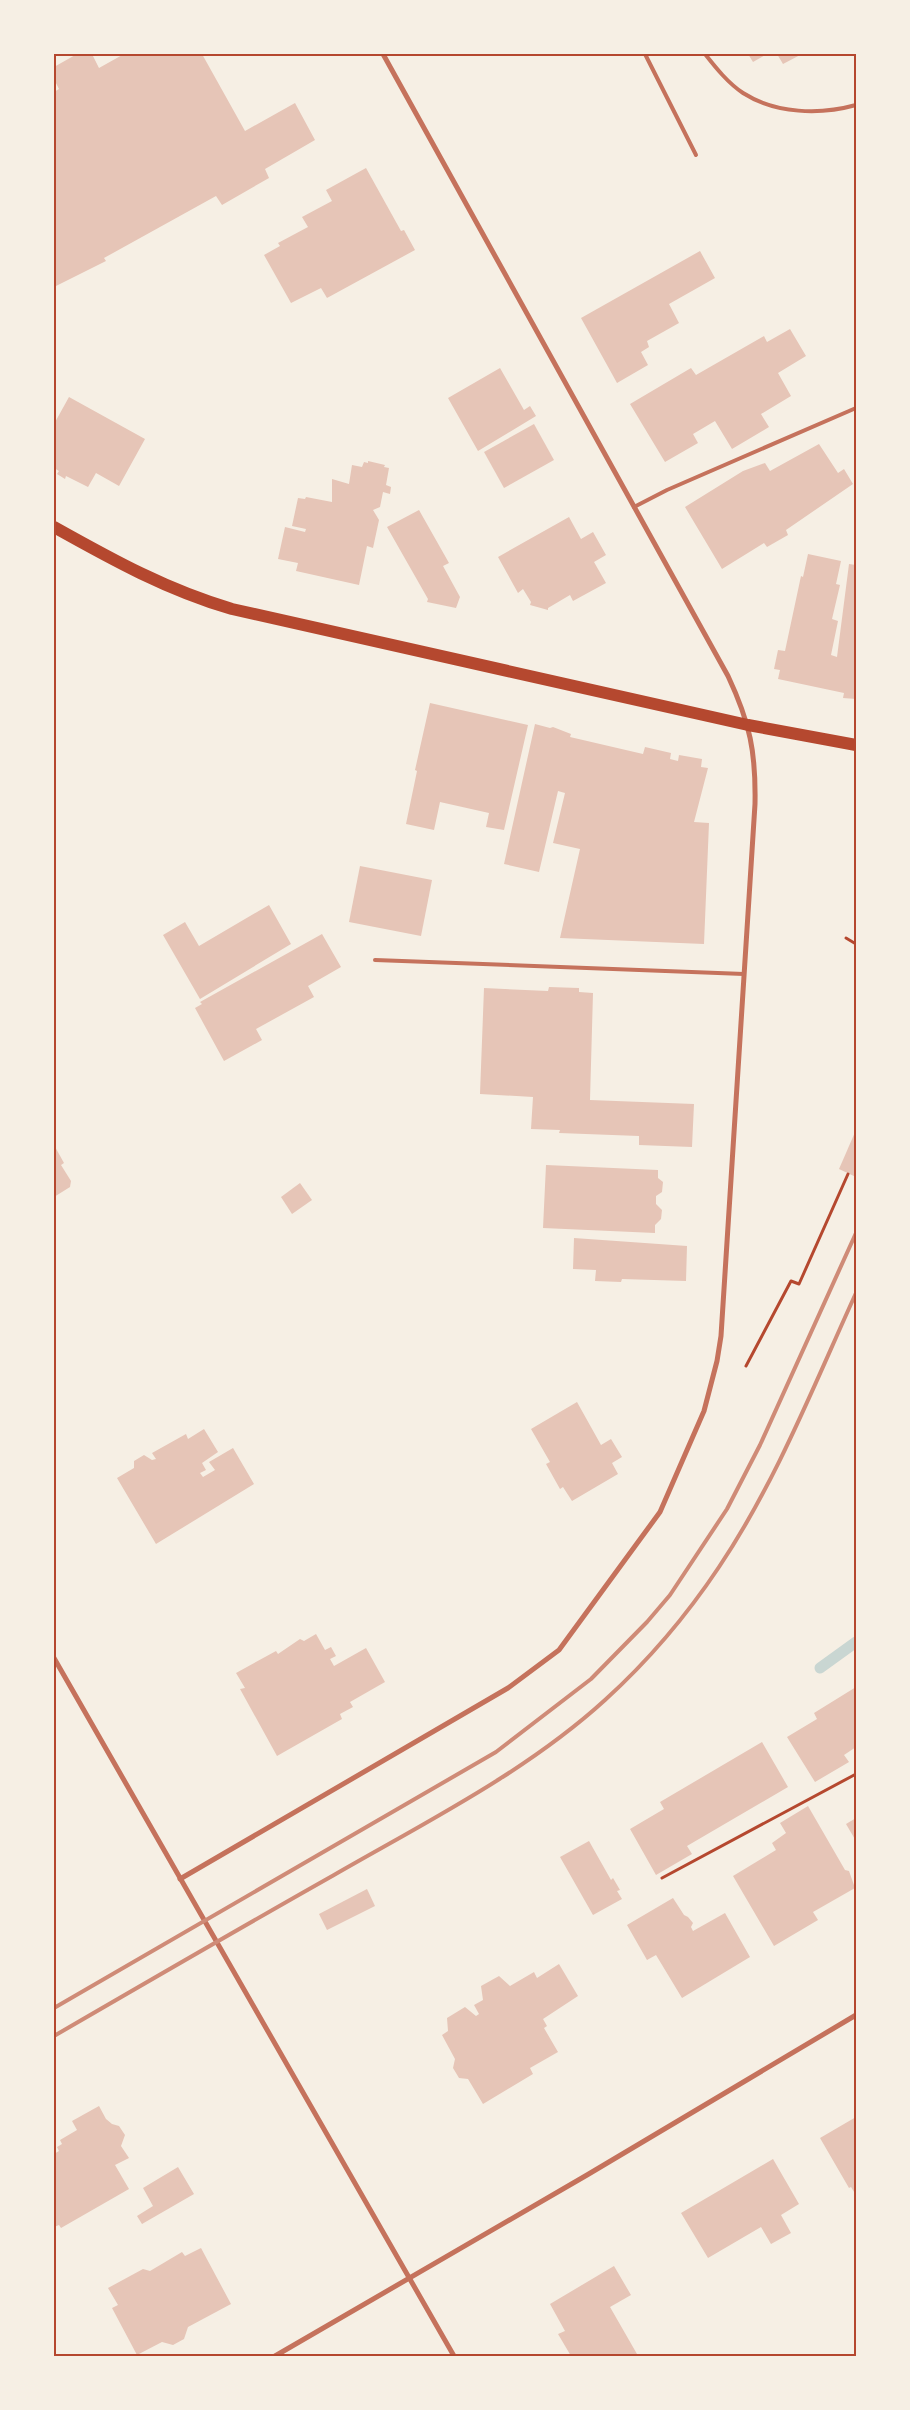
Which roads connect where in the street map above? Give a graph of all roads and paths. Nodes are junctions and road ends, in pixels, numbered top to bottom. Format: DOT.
graph roads {
  1 [pos="383,54"];
  2 [pos="645,54"];
  3 [pos="705,54"];
  4 [pos="856,105"];
  5 [pos="696,156"];
  6 [pos="856,408"];
  7 [pos="634,507"];
  8 [pos="54,527"];
  9 [pos="748,724"];
  10 [pos="856,745"];
  11 [pos="846,938"];
  12 [pos="856,944"];
  13 [pos="375,960"];
  14 [pos="744,974"];
  15 [pos="848,1174"];
  16 [pos="746,1366"];
  17 [pos="54,1658"];
  18 [pos="856,1774"];
  19 [pos="662,1878"];
  20 [pos="180,1879"];
  21 [pos="856,2014"];
  22 [pos="409,2278"];
  23 [pos="275,2356"];
  24 [pos="454,2356"];
  1 -- 7 [label="street"];
  2 -- 5 [label="lane"];
  3 -- 4 [label="lane"];
  6 -- 7 [label="lane"];
  7 -- 9 [label="street"];
  8 -- 9 [label="main road"];
  9 -- 10 [label="main road"];
  9 -- 14 [label="street"];
  11 -- 12 [label="path"];
  13 -- 14 [label="lane"];
  14 -- 20 [label="street"];
  15 -- 16 [label="path"];
  17 -- 20 [label="street"];
  18 -- 19 [label="path"];
  20 -- 22 [label="street"];
  21 -- 22 [label="street"];
  22 -- 23 [label="street"];
  22 -- 24 [label="street"];
}
